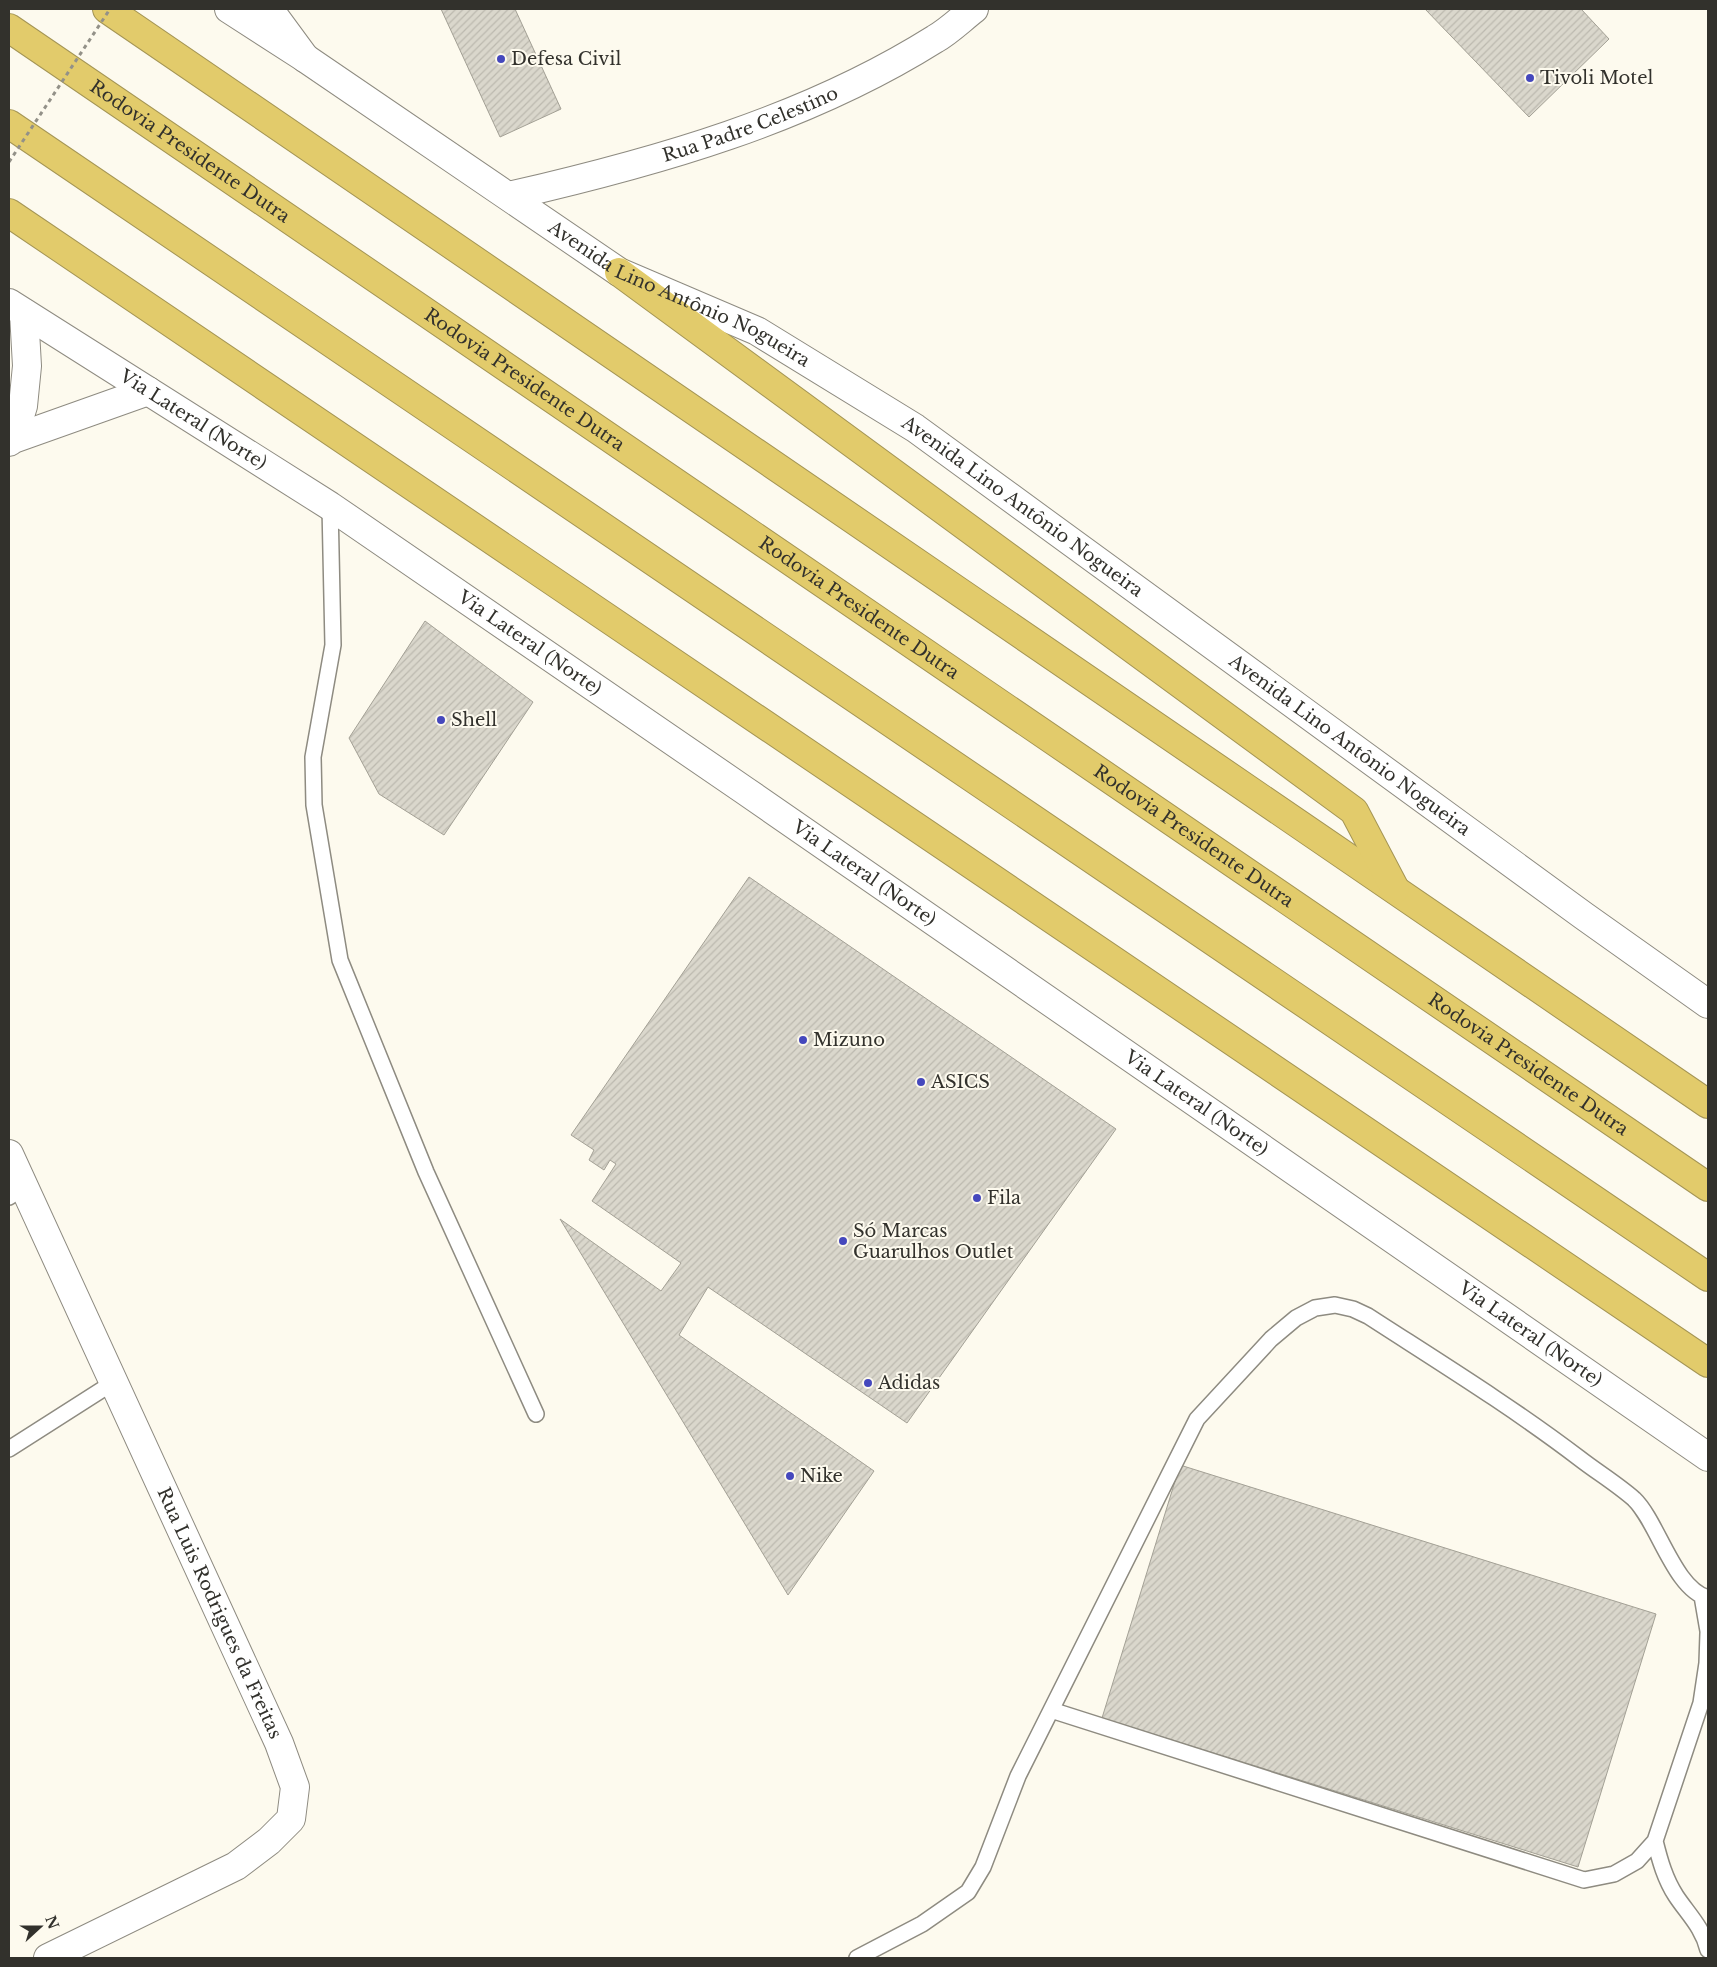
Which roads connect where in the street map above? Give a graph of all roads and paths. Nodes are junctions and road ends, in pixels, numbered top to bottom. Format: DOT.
graph roads {
  1 [pos="108,9"];
  2 [pos="230,9"];
  3 [pos="269,9"];
  4 [pos="974,9"];
  5 [pos="9,28"];
  6 [pos="305,58"];
  7 [pos="9,124"];
  8 [pos="9,162"];
  9 [pos="509,196"];
  10 [pos="9,213"];
  11 [pos="619,272"];
  12 [pos="16,308"];
  13 [pos="148,391"];
  14 [pos="11,441"];
  15 [pos="330,506"];
  16 [pos="1397,892"];
  17 [pos="1708,1004"];
  18 [pos="1708,1104"];
  19 [pos="9,1154"];
  20 [pos="1708,1187"];
  21 [pos="17,1192"];
  22 [pos="1708,1277"];
  23 [pos="1708,1363"];
  24 [pos="114,1382"];
  25 [pos="536,1414"];
  26 [pos="9,1449"];
  27 [pos="1708,1457"];
  28 [pos="1705,1597"];
  29 [pos="1708,1632"];
  30 [pos="1051,1710"];
  31 [pos="1655,1841"];
  32 [pos="1708,1950"];
  33 [pos="48,1958"];
  34 [pos="857,1958"];
  1 -- 8 [label="path, bridge"];
  1 -- 16 [label="highway"];
  2 -- 6 [label="main road, Avenida Lino Antônio Nogueira"];
  3 -- 6 [label="main road, Avenida Lino Antônio Nogueira"];
  4 -- 9 [label="main road, Rua Padre Celestino"];
  5 -- 20 [label="highway, Rodovia Presidente Dutra"];
  6 -- 9 [label="main road, Avenida Lino Antônio Nogueira"];
  7 -- 22 [label="highway"];
  9 -- 11 [label="main road, Avenida Lino Antônio Nogueira"];
  10 -- 23 [label="highway"];
  11 -- 16 [label="highway"];
  11 -- 17 [label="main road, Avenida Lino Antônio Nogueira"];
  12 -- 13 [label="main road, Via Lateral (Norte)"];
  12 -- 14 [label="main road"];
  13 -- 14 [label="main road"];
  13 -- 15 [label="main road, Via Lateral (Norte)"];
  15 -- 25 [label="lane"];
  15 -- 27 [label="main road, Via Lateral (Norte)"];
  16 -- 18 [label="highway"];
  19 -- 21 [label="main road, Rua Luis Rodrigues da Freitas"];
  21 -- 24 [label="main road, Rua Luis Rodrigues da Freitas"];
  24 -- 26 [label="lane"];
  24 -- 33 [label="main road, Rua Luis Rodrigues da Freitas"];
  28 -- 29 [label="lane"];
  28 -- 30 [label="lane"];
  29 -- 31 [label="lane"];
  30 -- 31 [label="lane"];
  30 -- 34 [label="lane"];
  31 -- 32 [label="lane"];
}
